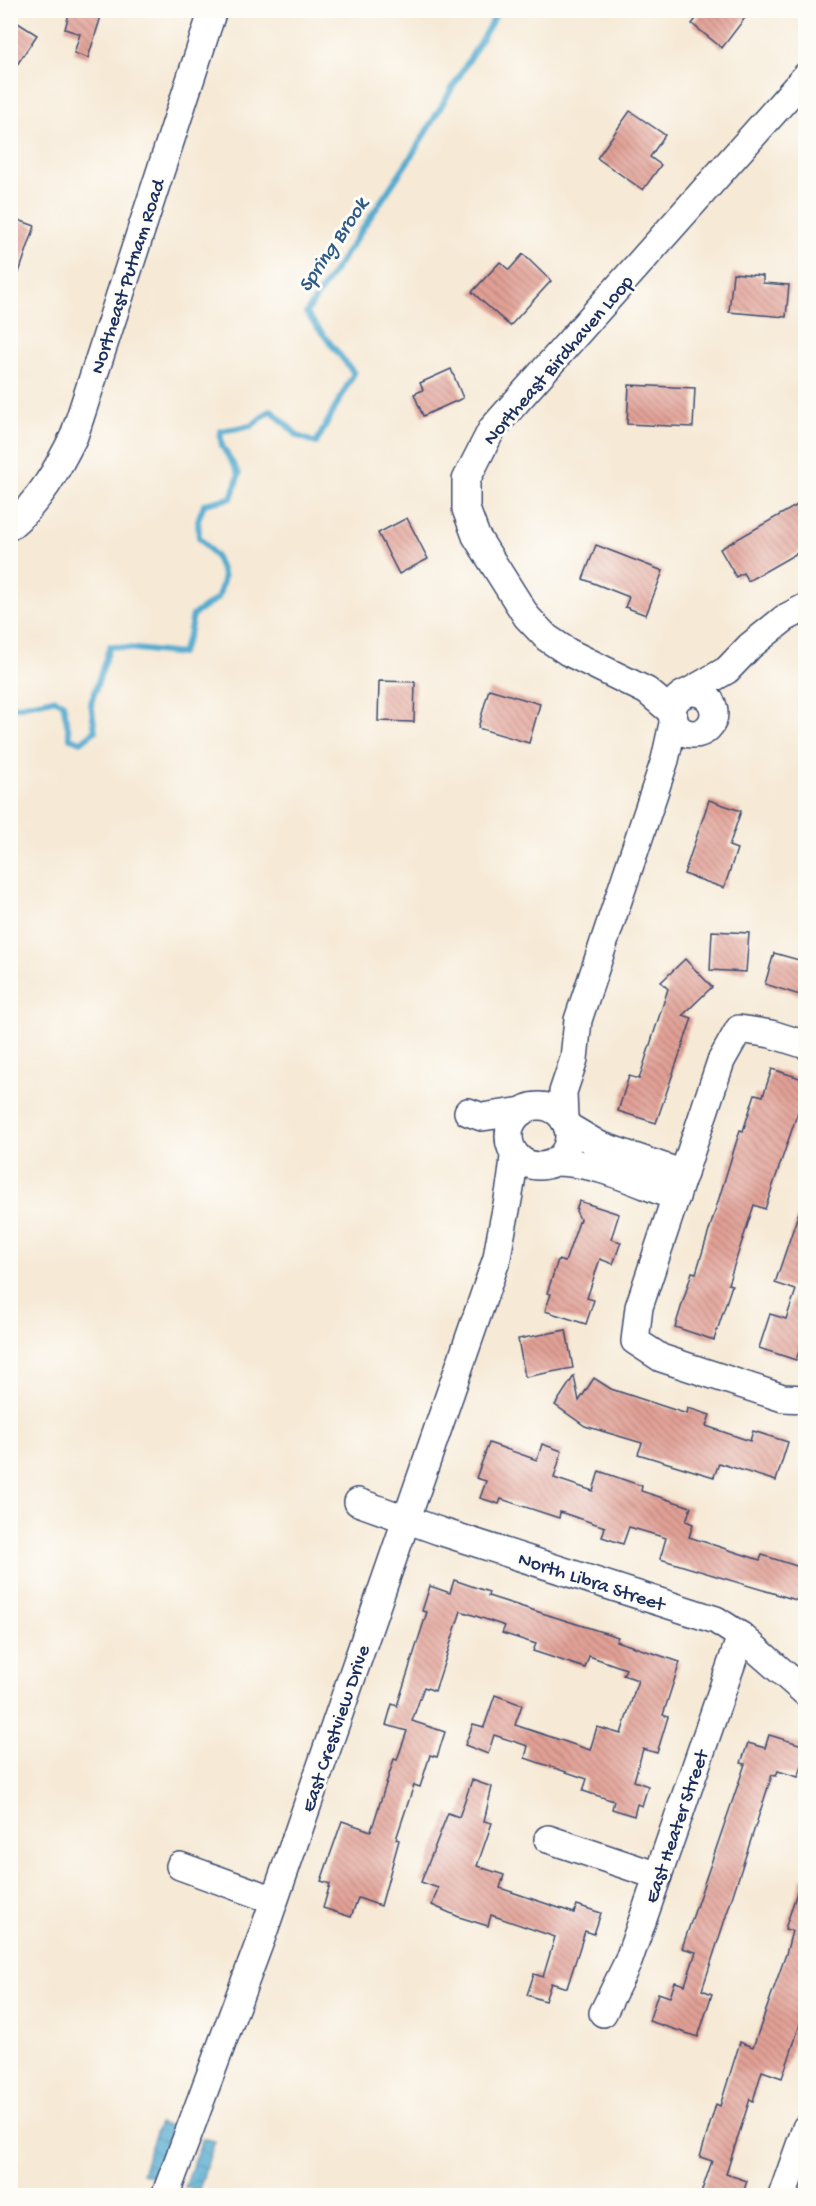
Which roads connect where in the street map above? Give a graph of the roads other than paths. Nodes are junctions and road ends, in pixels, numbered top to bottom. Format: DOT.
graph roads {
  1 [pos="213,10"];
  2 [pos="806,76"];
  3 [pos="10,526"];
  4 [pos="806,607"];
  5 [pos="727,670"];
  6 [pos="682,711"];
  7 [pos="578,1020"];
  8 [pos="806,1045"];
  9 [pos="526,1110"];
  10 [pos="566,1123"];
  11 [pos="513,1150"];
  12 [pos="552,1163"];
  13 [pos="680,1185"];
  14 [pos="497,1258"];
  15 [pos="806,1399"];
  16 [pos="358,1502"];
  17 [pos="407,1520"];
  18 [pos="741,1636"];
  19 [pos="806,1693"];
  20 [pos="548,1839"];
  21 [pos="180,1866"];
  22 [pos="658,1876"];
  23 [pos="274,1900"];
  24 [pos="603,2013"];
  25 [pos="806,2128"];
  26 [pos="165,2196"];
  27 [pos="782,2196"];
  1 -- 3 [label="street, Northeast Putnam Road"];
  2 -- 6 [label="street, Northeast Birdhaven Loop"];
  4 -- 5 [label="street"];
  5 -- 6 [label="street"];
  5 -- 6 [label="street"];
  6 -- 7 [label="street"];
  7 -- 9 [label="street"];
  7 -- 10 [label="street"];
  8 -- 13 [label="street"];
  9 -- 10 [label="street"];
  9 -- 11 [label="street"];
  9 -- 11 [label="street"];
  10 -- 12 [label="street"];
  10 -- 13 [label="street"];
  11 -- 12 [label="street"];
  11 -- 14 [label="street, East Crestview Drive"];
  12 -- 13 [label="street"];
  12 -- 14 [label="street, East Crestview Drive"];
  13 -- 15 [label="street"];
  14 -- 17 [label="street, East Crestview Drive"];
  16 -- 17 [label="street, North Libra Street"];
  17 -- 18 [label="street, North Libra Street"];
  17 -- 23 [label="street, East Crestview Drive"];
  18 -- 19 [label="street, North Libra Street"];
  18 -- 22 [label="street, East Heater Street"];
  20 -- 22 [label="street"];
  21 -- 23 [label="street"];
  22 -- 24 [label="street, East Heater Street"];
  23 -- 26 [label="street, East Crestview Drive"];
  25 -- 27 [label="street"];
}
